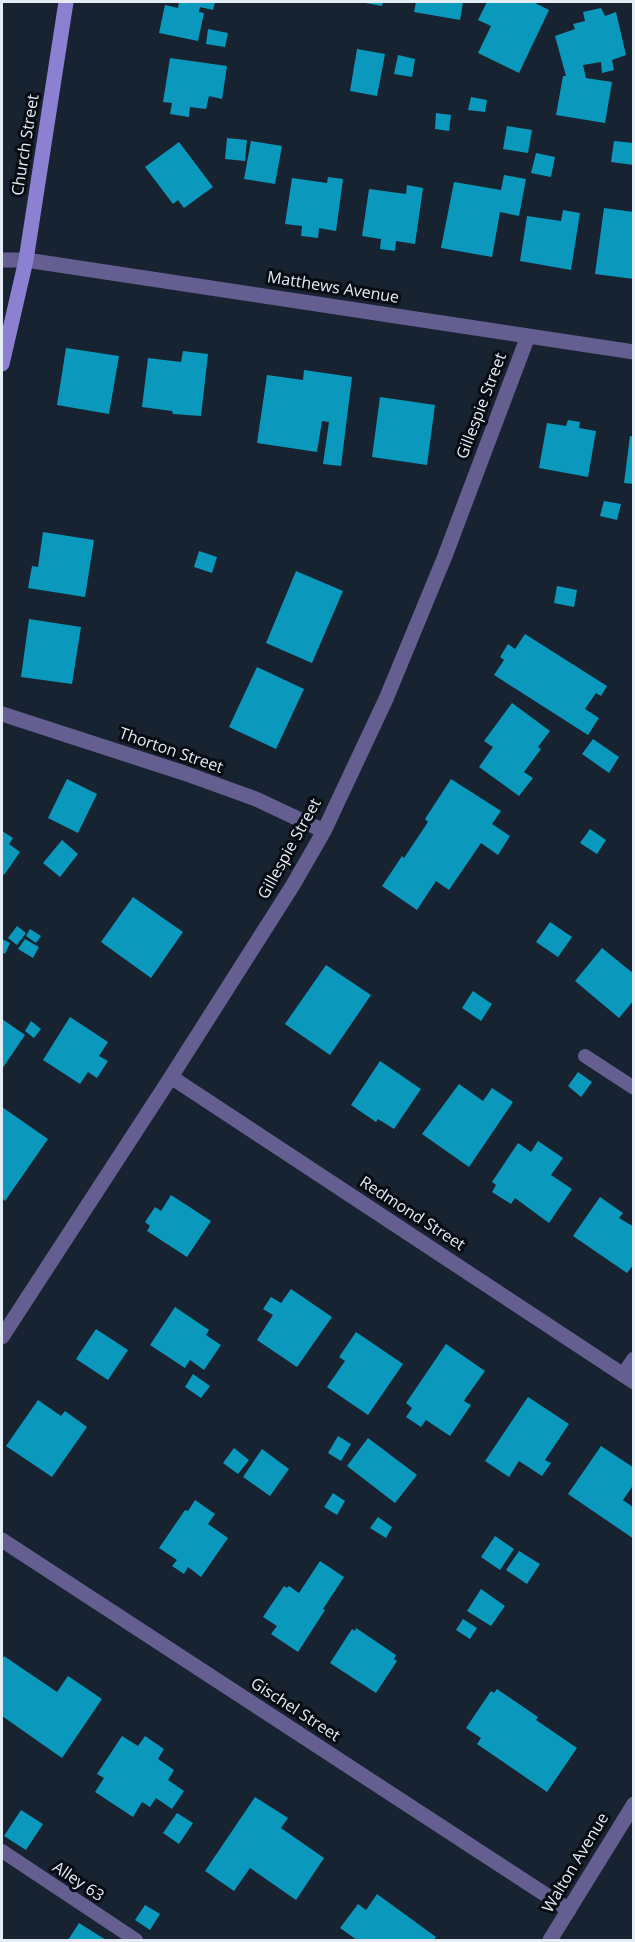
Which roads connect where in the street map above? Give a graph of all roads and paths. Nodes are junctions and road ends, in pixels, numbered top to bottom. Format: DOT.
graph roads {
  1 [pos="66,2"];
  2 [pos="2,260"];
  3 [pos="26,260"];
  4 [pos="528,336"];
  5 [pos="633,352"];
  6 [pos="2,364"];
  7 [pos="2,714"];
  8 [pos="324,831"];
  9 [pos="585,1056"];
  10 [pos="171,1077"];
  11 [pos="633,1088"];
  12 [pos="2,1337"];
  13 [pos="633,1359"];
  14 [pos="628,1378"];
  15 [pos="2,1540"];
  16 [pos="633,1804"];
  17 [pos="2,1851"];
  18 [pos="569,1910"];
  19 [pos="136,1941"];
  20 [pos="550,1941"];
  1 -- 3 [label="main road, Church Street"];
  2 -- 3 [label="street, Matthews Avenue"];
  3 -- 4 [label="street, Matthews Avenue"];
  3 -- 6 [label="main road, Church Street"];
  4 -- 5 [label="street, Matthews Avenue"];
  4 -- 8 [label="street, Gillespie Street"];
  7 -- 8 [label="street, Thorton Street"];
  8 -- 10 [label="street, Gillespie Street"];
  9 -- 11 [label="lane"];
  10 -- 12 [label="street, Gillespie Street"];
  10 -- 14 [label="street, Redmond Street"];
  13 -- 14 [label="street"];
  15 -- 18 [label="street, Gischel Street"];
  16 -- 18 [label="street, Walton Avenue"];
  17 -- 19 [label="lane, Alley 63"];
  18 -- 20 [label="street, Walton Avenue"];
}
